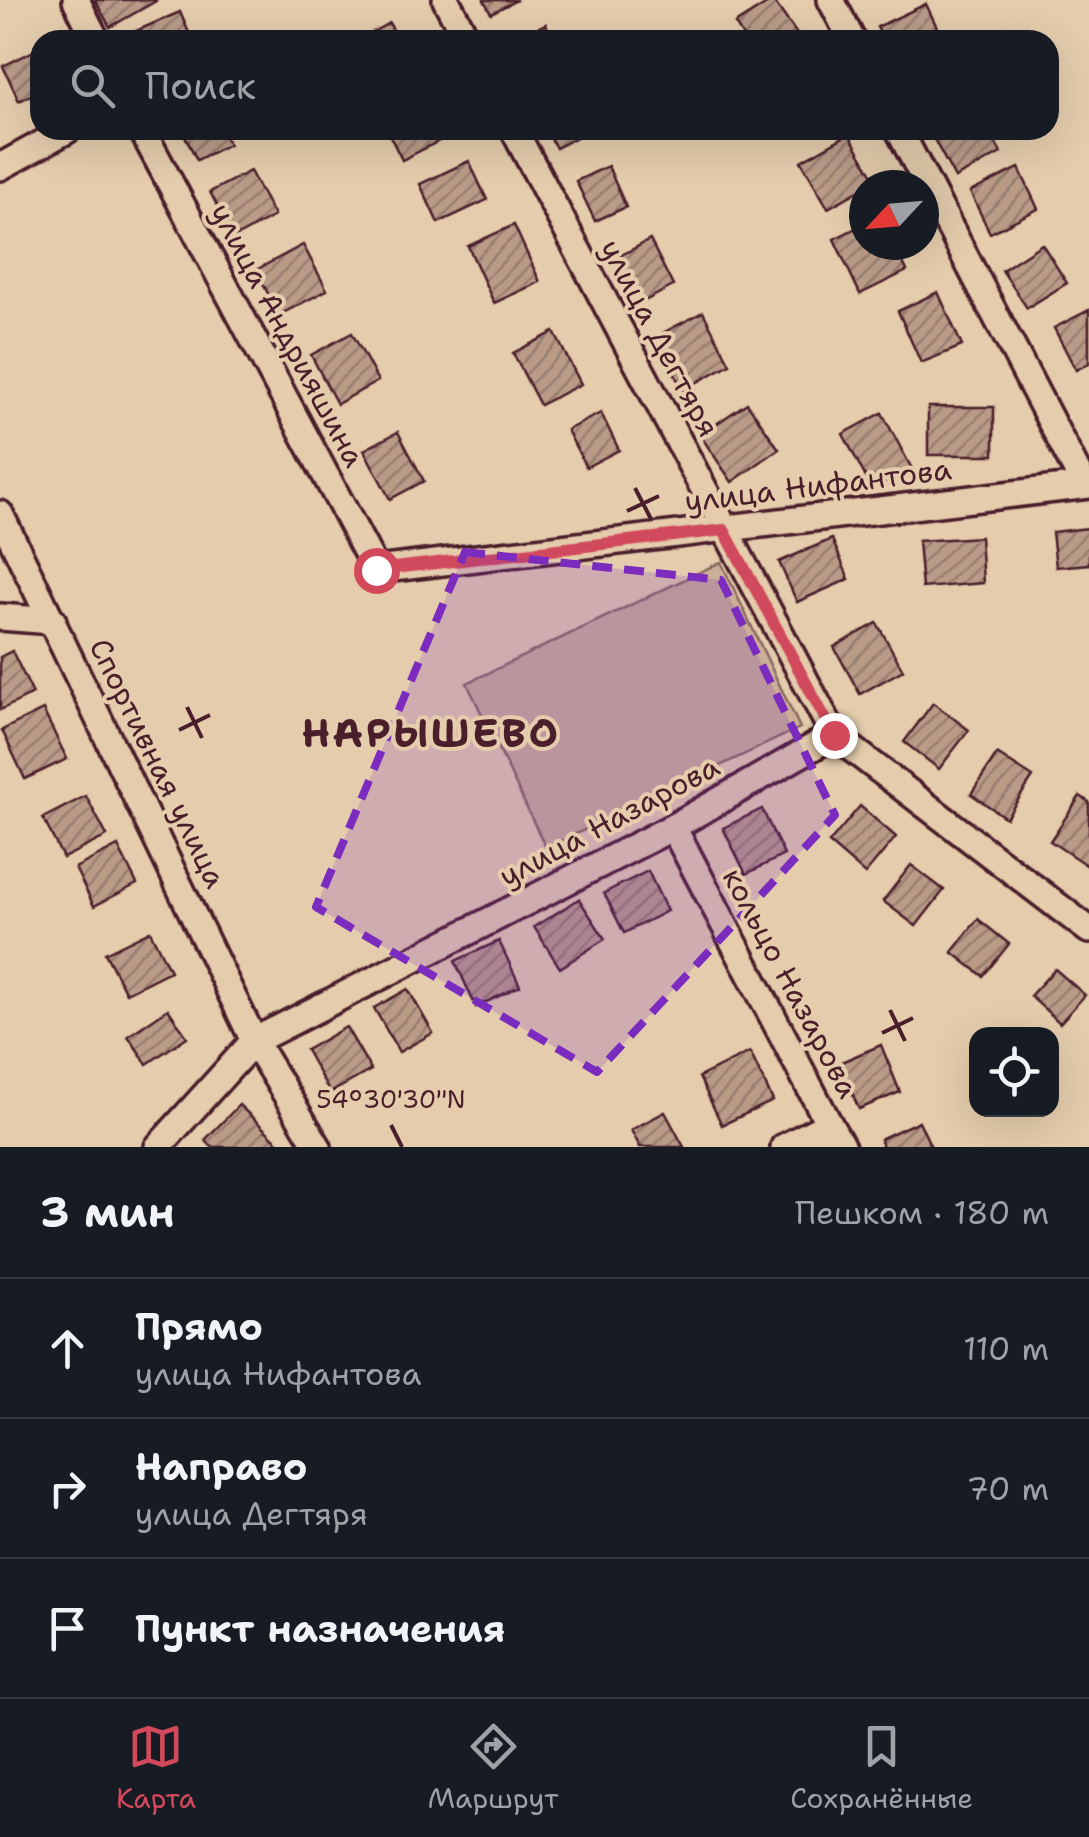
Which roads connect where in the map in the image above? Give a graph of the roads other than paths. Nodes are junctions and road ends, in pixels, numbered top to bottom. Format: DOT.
graph roads {
  1 [pos="76,0"];
  2 [pos="446,0"];
  3 [pos="831,0"];
  4 [pos="91,30"];
  5 [pos="462,30"];
  6 [pos="847,30"];
  7 [pos="49,140"];
  8 [pos="147,140"];
  9 [pos="519,140"];
  10 [pos="904,140"];
  11 [pos="0,167"];
  12 [pos="1086,485"];
  13 [pos="0,514"];
  14 [pos="724,530"];
  15 [pos="376,570"];
  16 [pos="0,618"];
  17 [pos="54,620"];
  18 [pos="834,735"];
  19 [pos="673,827"];
  20 [pos="1089,930"];
  21 [pos="254,1041"];
  22 [pos="829,1124"];
  23 [pos="158,1147"];
  24 [pos="318,1147"];
  25 [pos="784,1147"];
  26 [pos="842,1147"];
  1 -- 4 [label="street"];
  2 -- 5 [label="street"];
  3 -- 6 [label="street"];
  7 -- 11 [label="street"];
  8 -- 15 [label="street, улица Андрияшина"];
  9 -- 14 [label="street, улица Дегтяря"];
  10 -- 12 [label="street"];
  12 -- 14 [label="street, улица Нифантова"];
  13 -- 17 [label="street, Спортивная улица"];
  14 -- 15 [label="street, улица Нифантова"];
  14 -- 18 [label="street, улица Дегтяря"];
  16 -- 17 [label="street"];
  17 -- 21 [label="street, Спортивная улица"];
  18 -- 19 [label="street, улица Назарова"];
  18 -- 20 [label="street"];
  19 -- 21 [label="street, улица Назарова"];
  19 -- 22 [label="street, кольцо Назарова"];
  21 -- 23 [label="street, улица Назарова"];
  21 -- 24 [label="street"];
  22 -- 25 [label="street, кольцо Назарова"];
  22 -- 26 [label="street"];
}
